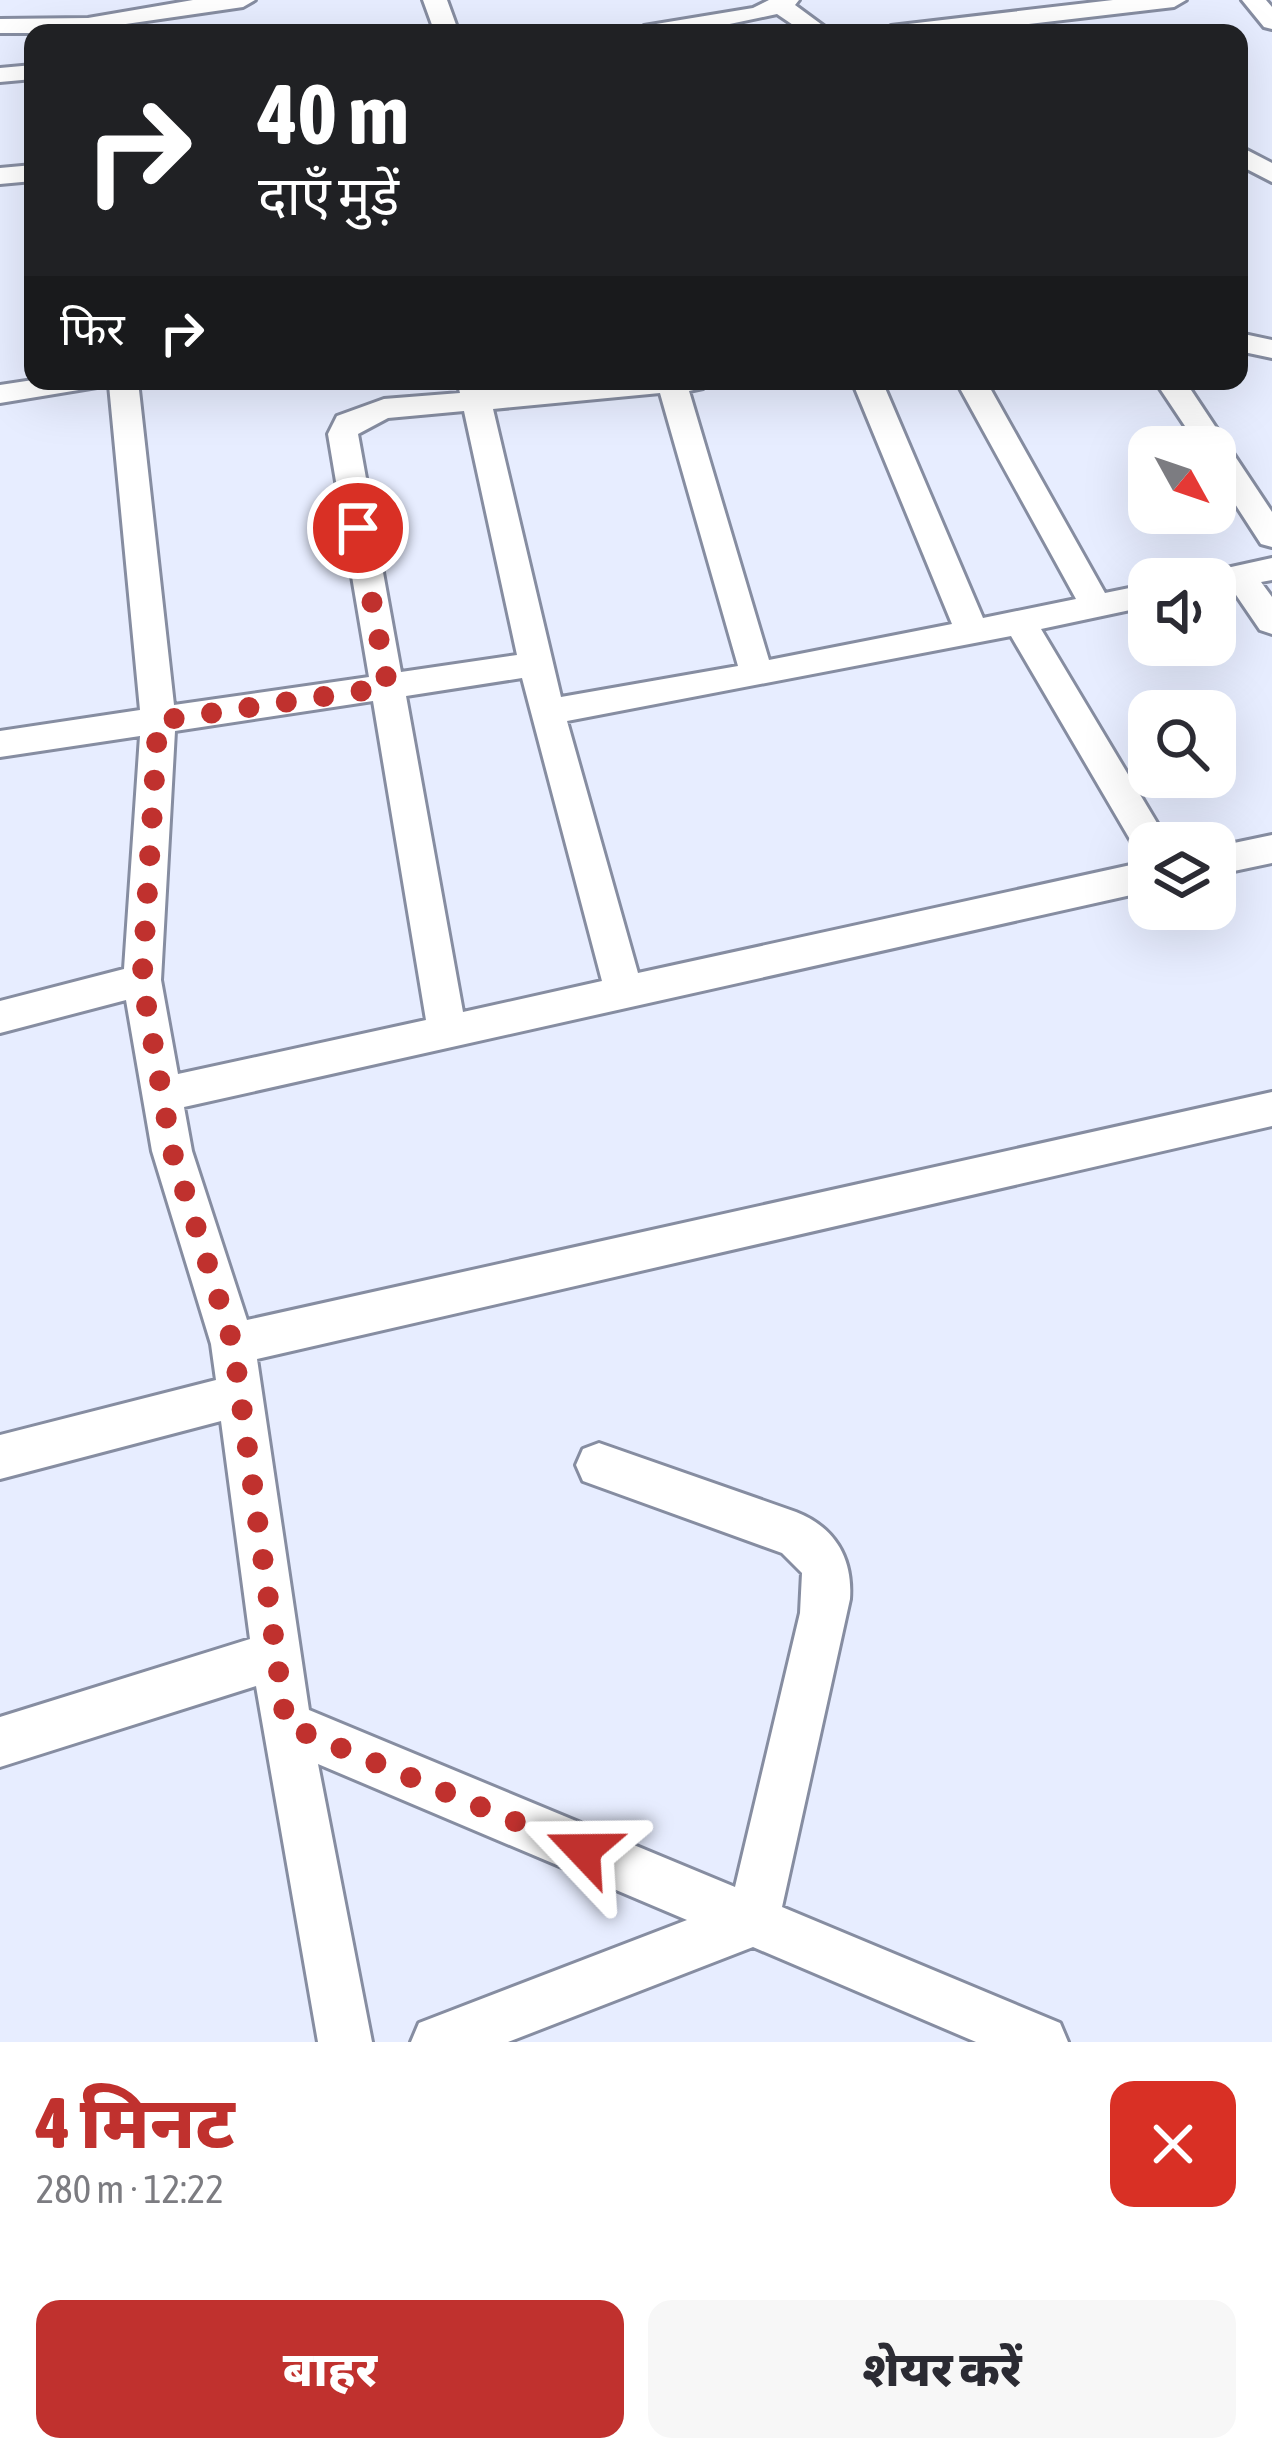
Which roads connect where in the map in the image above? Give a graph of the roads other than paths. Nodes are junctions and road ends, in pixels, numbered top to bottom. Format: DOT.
graph roads {
  1 [pos="243,0"];
  2 [pos="1174,0"];
  3 [pos="1255,0"];
  4 [pos="784,3"];
  5 [pos="189,4"];
  6 [pos="1111,7"];
  7 [pos="1272,22"];
  8 [pos="107,24"];
  9 [pos="739,24"];
  10 [pos="809,24"];
  11 [pos="993,24"];
  12 [pos="1125,24"];
  13 [pos="30,390"];
  14 [pos="124,390"];
  15 [pos="521,390"];
  16 [pos="684,390"];
  17 [pos="871,390"];
  18 [pos="976,390"];
  19 [pos="1176,390"];
  20 [pos="475,392"];
  21 [pos="0,394"];
  22 [pos="1200,426"];
  23 [pos="1236,481"];
  24 [pos="1272,536"];
  25 [pos="1242,575"];
  26 [pos="1128,599"];
  27 [pos="1096,606"];
  28 [pos="1020,622"];
  29 [pos="1272,622"];
  30 [pos="972,632"];
  31 [pos="536,664"];
  32 [pos="757,675"];
  33 [pos="388,687"];
  34 [pos="547,712"];
  35 [pos="158,721"];
  36 [pos="0,744"];
  37 [pos="1139,822"];
  38 [pos="1272,849"];
  39 [pos="1236,857"];
  40 [pos="1128,881"];
  41 [pos="142,980"];
  42 [pos="624,992"];
  43 [pos="0,1017"];
  44 [pos="447,1029"];
  45 [pos="161,1095"];
  46 [pos="1272,1109"];
  47 [pos="233,1344"];
  48 [pos="240,1395"];
  49 [pos="0,1457"];
  50 [pos="599,1465"];
  51 [pos="277,1655"];
  52 [pos="286,1725"];
  53 [pos="0,1742"];
  54 [pos="753,1921"];
  55 [pos="344,2042"];
  56 [pos="438,2042"];
  57 [pos="1041,2042"];
  1 -- 5 [label="street"];
  2 -- 6 [label="street"];
  3 -- 7 [label="street"];
  4 -- 9 [label="street"];
  4 -- 10 [label="street"];
  5 -- 8 [label="street"];
  6 -- 11 [label="street"];
  6 -- 12 [label="street"];
  13 -- 21 [label="street"];
  14 -- 35 [label="street"];
  15 -- 20 [label="street"];
  16 -- 32 [label="street"];
  17 -- 30 [label="street"];
  18 -- 27 [label="street"];
  19 -- 22 [label="street"];
  20 -- 31 [label="street"];
  20 -- 33 [label="street"];
  23 -- 24 [label="street"];
  25 -- 29 [label="street"];
  26 -- 27 [label="street"];
  27 -- 28 [label="street"];
  28 -- 30 [label="street"];
  28 -- 37 [label="street"];
  30 -- 32 [label="street"];
  31 -- 33 [label="street"];
  31 -- 34 [label="street"];
  32 -- 34 [label="street"];
  33 -- 35 [label="street"];
  33 -- 44 [label="street"];
  34 -- 42 [label="street"];
  35 -- 36 [label="street"];
  35 -- 41 [label="street"];
  38 -- 39 [label="street"];
  40 -- 42 [label="street"];
  41 -- 43 [label="street"];
  41 -- 45 [label="street"];
  42 -- 44 [label="street"];
  44 -- 45 [label="street"];
  45 -- 47 [label="street"];
  46 -- 47 [label="street"];
  47 -- 48 [label="street"];
  48 -- 49 [label="street"];
  48 -- 51 [label="street"];
  50 -- 54 [label="street"];
  51 -- 52 [label="street"];
  51 -- 53 [label="street"];
  52 -- 54 [label="street"];
  52 -- 55 [label="street"];
  54 -- 56 [label="street"];
  54 -- 57 [label="street"];
}
